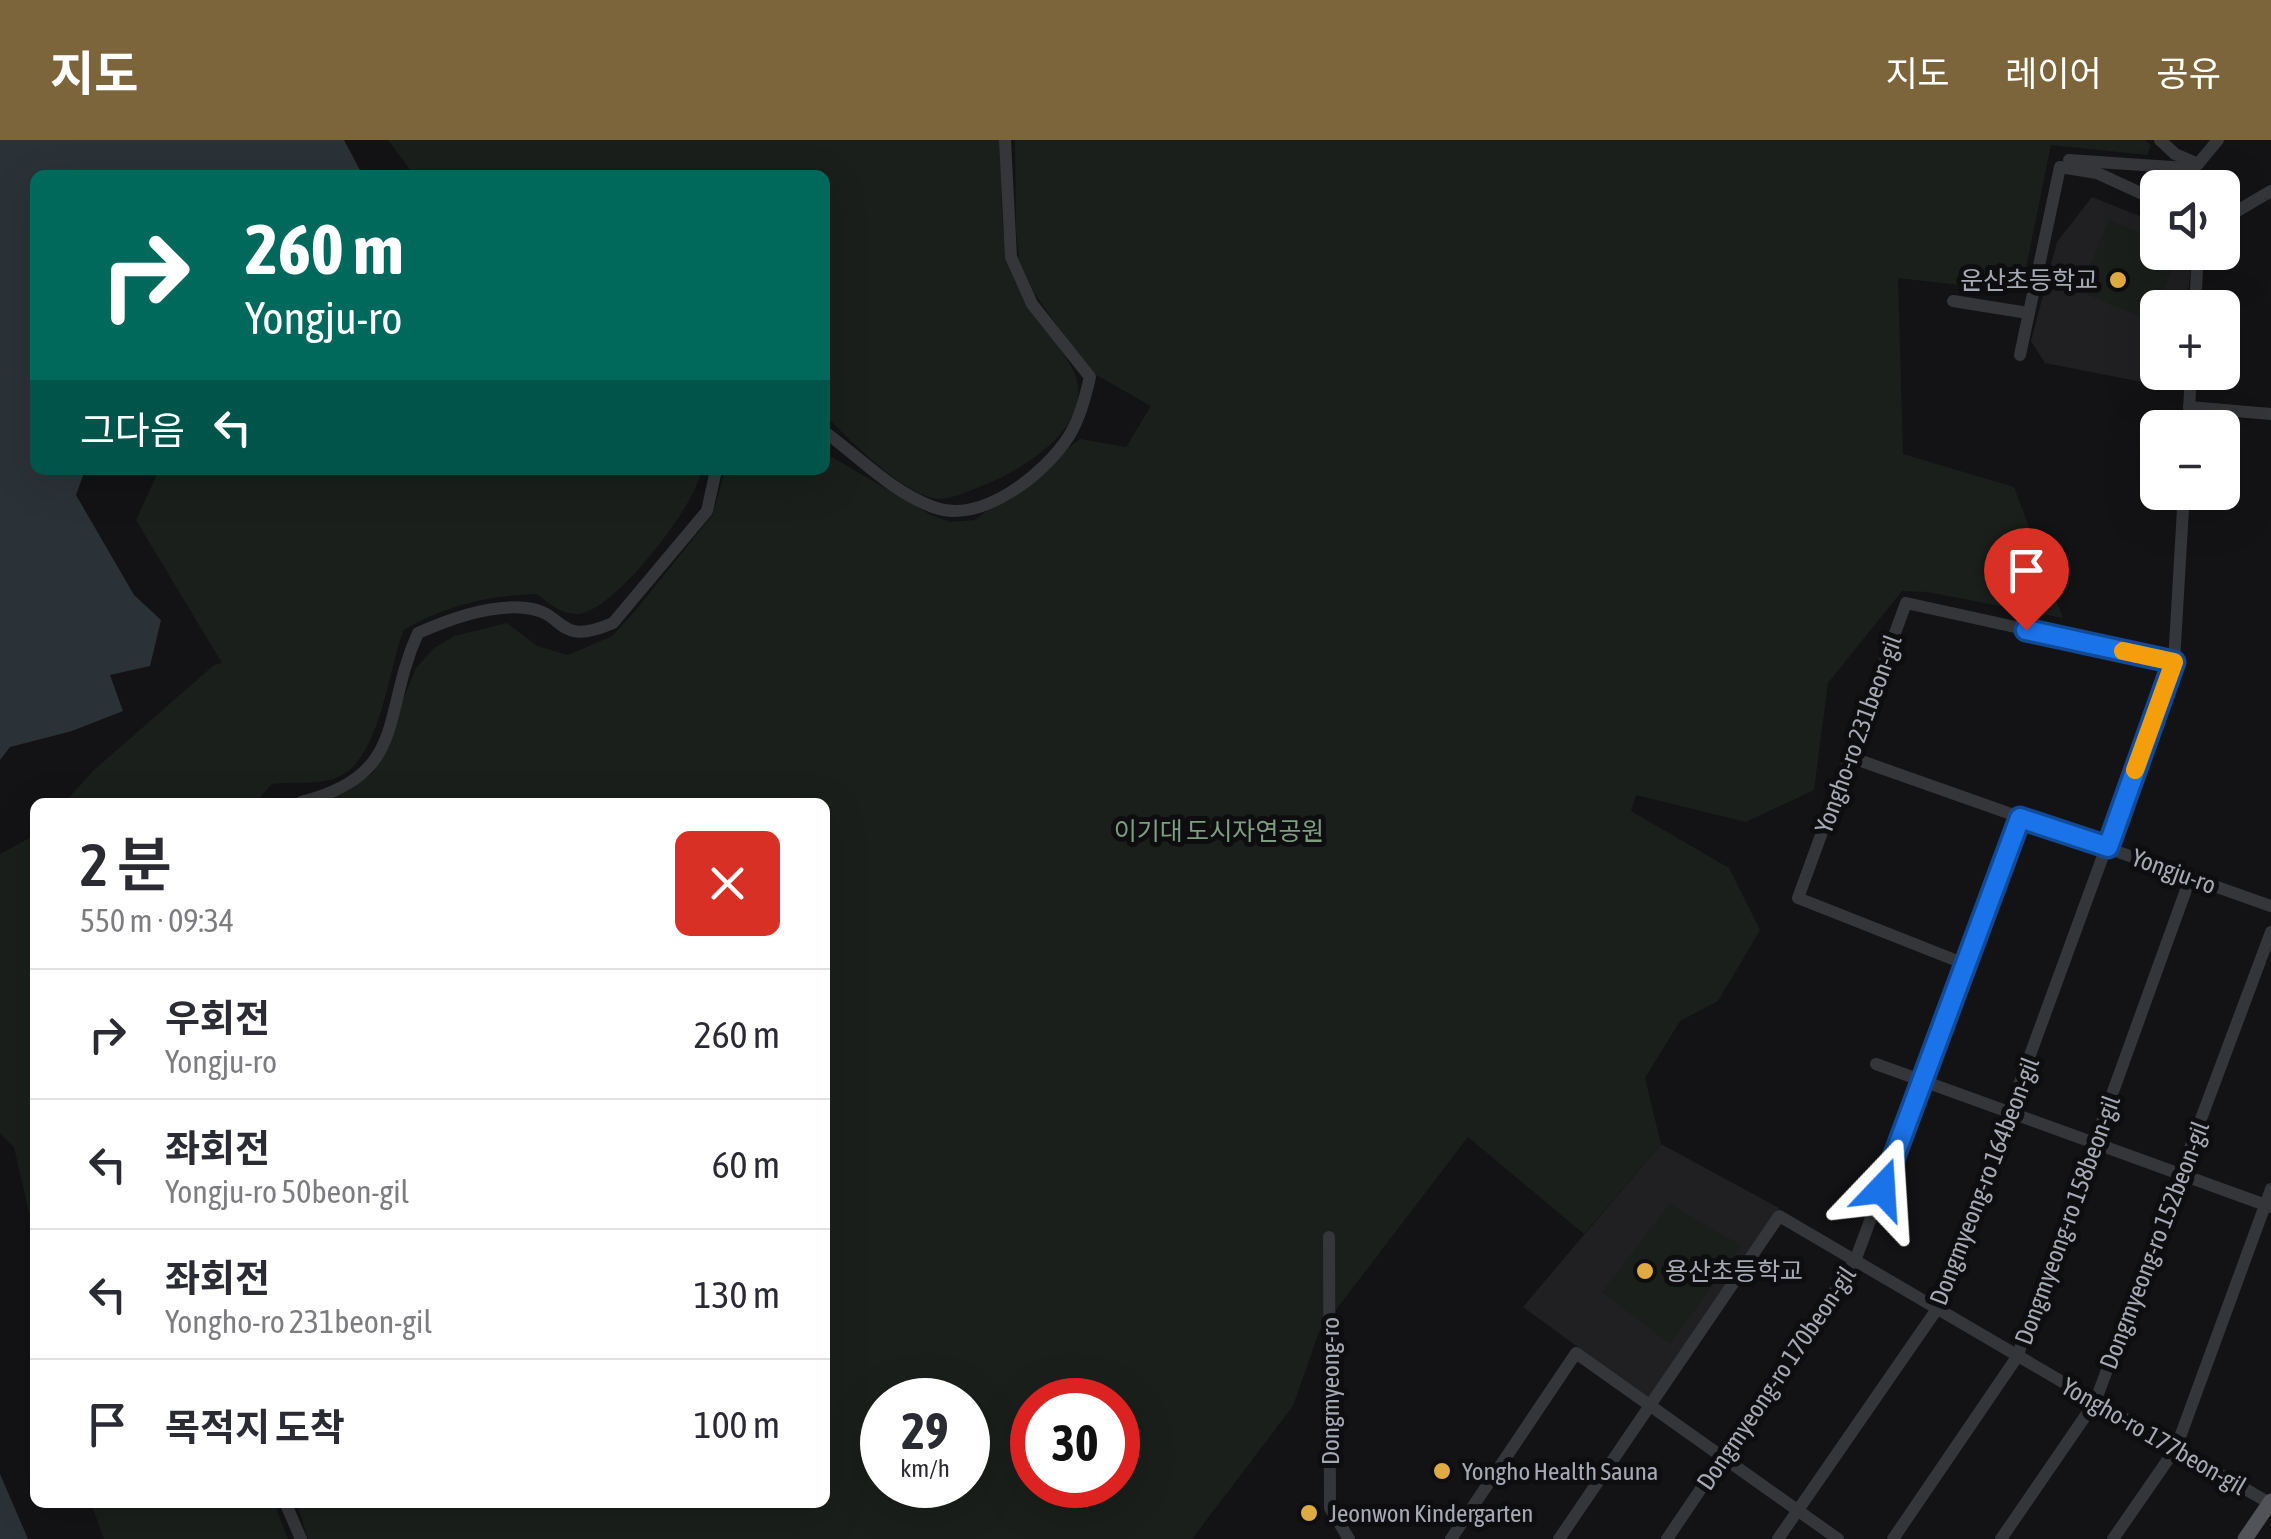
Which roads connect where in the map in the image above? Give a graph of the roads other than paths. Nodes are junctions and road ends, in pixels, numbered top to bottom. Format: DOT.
graph roads {
  1 [pos="1005,140"];
  2 [pos="2160,140"];
  3 [pos="2218,140"];
  4 [pos="2198,164"];
  5 [pos="2060,167"];
  6 [pos="2271,192"];
  7 [pos="2140,193"];
  8 [pos="2240,210"];
  9 [pos="1953,300"];
  10 [pos="2028,313"];
  11 [pos="2020,355"];
  12 [pos="2191,390"];
  13 [pos="2190,407"];
  14 [pos="2190,410"];
  15 [pos="2271,414"];
  16 [pos="830,436"];
  17 [pos="715,475"];
  18 [pos="2183,510"];
  19 [pos="2174,662"];
  20 [pos="1850,757"];
  21 [pos="316,798"];
  22 [pos="2020,818"];
  23 [pos="2108,847"];
  24 [pos="2191,876"];
  25 [pos="2271,906"];
  26 [pos="2271,932"];
  27 [pos="1965,964"];
  28 [pos="1876,1064"];
  29 [pos="1922,1080"];
  30 [pos="2010,1112"];
  31 [pos="2096,1144"];
  32 [pos="2181,1174"];
  33 [pos="2271,1189"];
  34 [pos="2268,1206"];
  35 [pos="1330,1237"];
  36 [pos="1856,1261"];
  37 [pos="1937,1309"];
  38 [pos="2017,1356"];
  39 [pos="2095,1402"];
  40 [pos="1650,1406"];
  41 [pos="2176,1448"];
  42 [pos="1722,1458"];
  43 [pos="2271,1503"];
  44 [pos="288,1508"];
  45 [pos="1798,1511"];
  46 [pos="301,1539"];
  47 [pos="1349,1539"];
  48 [pos="1451,1539"];
  49 [pos="1558,1539"];
  50 [pos="1668,1539"];
  51 [pos="1778,1539"];
  52 [pos="1838,1539"];
  53 [pos="1892,1539"];
  54 [pos="2001,1539"];
  55 [pos="2113,1539"];
  56 [pos="2245,1539"];
  1 -- 16 [label="street"];
  2 -- 4 [label="street"];
  3 -- 4 [label="street"];
  4 -- 5 [label="street"];
  5 -- 7 [label="street"];
  5 -- 10 [label="street"];
  6 -- 8 [label="street"];
  9 -- 10 [label="street"];
  10 -- 11 [label="street"];
  12 -- 13 [label="street"];
  13 -- 14 [label="street"];
  13 -- 15 [label="street"];
  17 -- 21 [label="street"];
  18 -- 19 [label="street, Dongmyeong-ro 164beon-gil"];
  19 -- 20 [label="street, Yongho-ro 231beon-gil"];
  19 -- 23 [label="street, Dongmyeong-ro 164beon-gil"];
  20 -- 22 [label="street, Yongju-ro"];
  20 -- 27 [label="street, Yongho-ro 231beon-gil"];
  22 -- 23 [label="street, Yongju-ro"];
  22 -- 27 [label="street, Dongmyeong-ro 170beon-gil"];
  23 -- 24 [label="street, Yongju-ro"];
  23 -- 30 [label="street, Dongmyeong-ro 164beon-gil"];
  24 -- 25 [label="street, Yongju-ro"];
  24 -- 31 [label="street, Dongmyeong-ro 158beon-gil"];
  26 -- 32 [label="street, Dongmyeong-ro 152beon-gil"];
  27 -- 29 [label="street, Dongmyeong-ro 170beon-gil"];
  28 -- 29 [label="street"];
  29 -- 30 [label="street"];
  29 -- 36 [label="street, Dongmyeong-ro 170beon-gil"];
  30 -- 31 [label="street"];
  30 -- 37 [label="street, Dongmyeong-ro 164beon-gil"];
  31 -- 32 [label="street"];
  31 -- 38 [label="street, Dongmyeong-ro 158beon-gil"];
  32 -- 34 [label="street"];
  32 -- 39 [label="street, Dongmyeong-ro 152beon-gil"];
  33 -- 34 [label="street"];
  34 -- 41 [label="street"];
  35 -- 47 [label="street, Dongmyeong-ro"];
  36 -- 37 [label="street, Yongho-ro 177beon-gil"];
  36 -- 40 [label="street, Yongho-ro 177beon-gil"];
  36 -- 42 [label="street, Dongmyeong-ro 170beon-gil"];
  37 -- 38 [label="street, Yongho-ro 177beon-gil"];
  37 -- 45 [label="street, Dongmyeong-ro 164beon-gil"];
  38 -- 39 [label="street, Yongho-ro 177beon-gil"];
  38 -- 53 [label="street, Dongmyeong-ro 158beon-gil"];
  39 -- 41 [label="street, Yongho-ro 177beon-gil"];
  39 -- 54 [label="street, Dongmyeong-ro 152beon-gil"];
  40 -- 42 [label="street"];
  40 -- 48 [label="street"];
  40 -- 49 [label="street"];
  41 -- 43 [label="street, Yongho-ro 177beon-gil"];
  41 -- 55 [label="street"];
  42 -- 45 [label="street"];
  42 -- 50 [label="street, Dongmyeong-ro 170beon-gil"];
  43 -- 56 [label="main road"];
  44 -- 46 [label="street"];
  45 -- 51 [label="street, Dongmyeong-ro 164beon-gil"];
  45 -- 52 [label="street"];
}
